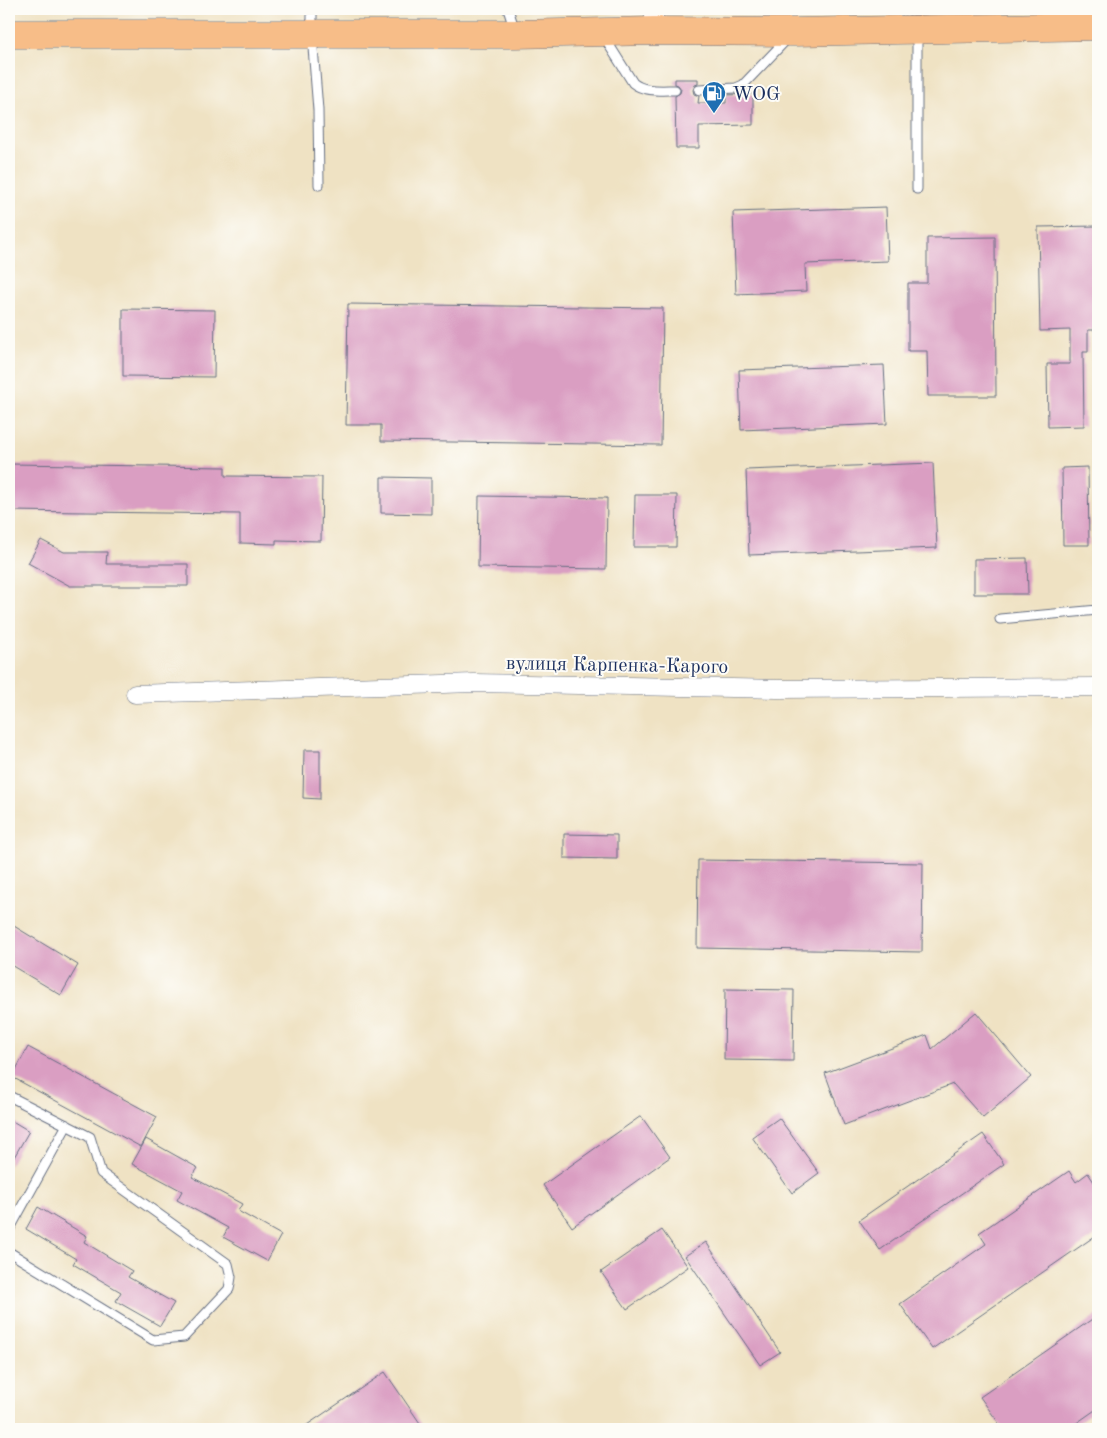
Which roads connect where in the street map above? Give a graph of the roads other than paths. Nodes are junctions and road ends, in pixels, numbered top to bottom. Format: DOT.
graph roads {
  1 [pos="654,20"];
  2 [pos="512,21"];
  3 [pos="312,22"];
  4 [pos="1098,26"];
  5 [pos="918,29"];
  6 [pos="794,32"];
  7 [pos="601,33"];
  8 [pos="9,34"];
  9 [pos="675,90"];
  10 [pos="699,90"];
  11 [pos="319,186"];
  12 [pos="917,189"];
  13 [pos="1098,610"];
  14 [pos="1000,618"];
  15 [pos="1098,687"];
  16 [pos="134,694"];
  17 [pos="9,1096"];
  18 [pos="67,1126"];
  19 [pos="9,1230"];
  20 [pos="9,1252"];
  1 -- 6 [label="highway"];
  1 -- 7 [label="highway"];
  2 -- 3 [label="highway"];
  2 -- 7 [label="highway"];
  3 -- 8 [label="highway"];
  3 -- 11 [label="lane"];
  4 -- 5 [label="highway"];
  5 -- 6 [label="highway"];
  5 -- 12 [label="lane"];
  6 -- 10 [label="lane"];
  7 -- 9 [label="lane"];
  13 -- 14 [label="lane"];
  15 -- 16 [label="street, вулиця Карпенка-Карого"];
  17 -- 18 [label="lane"];
  18 -- 19 [label="lane"];
  18 -- 20 [label="lane"];
}
